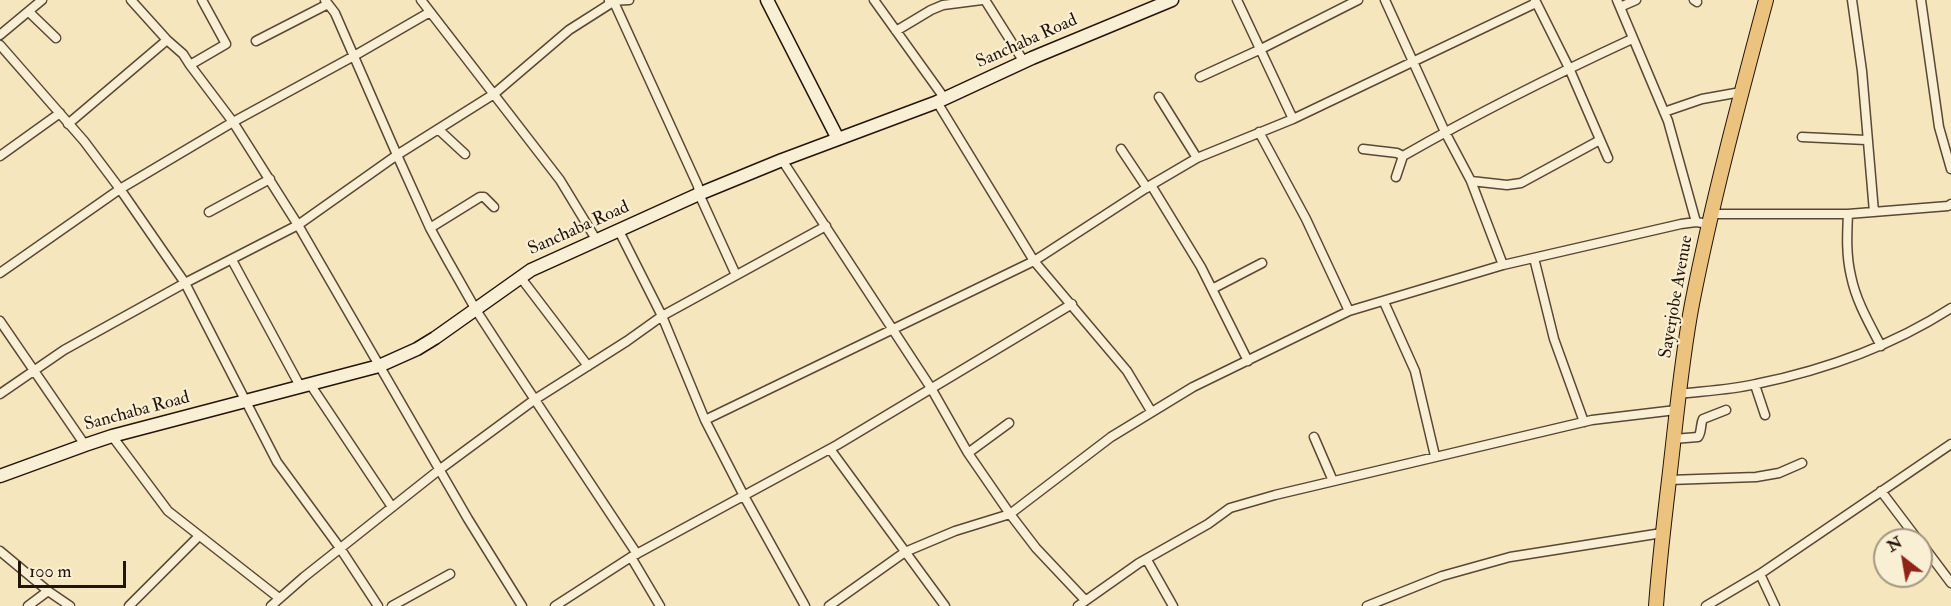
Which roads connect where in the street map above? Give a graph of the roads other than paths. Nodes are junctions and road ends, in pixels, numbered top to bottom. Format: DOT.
graph roads {
  1 [pos="42,0"];
  2 [pos="131,0"];
  3 [pos="202,0"];
  4 [pos="422,0"];
  5 [pos="630,0"];
  6 [pos="767,0"];
  7 [pos="874,0"];
  8 [pos="983,0"];
  9 [pos="1172,0"];
  10 [pos="1237,0"];
  11 [pos="1358,0"];
  12 [pos="1385,0"];
  13 [pos="1636,0"];
  14 [pos="1766,0"];
  15 [pos="1852,0"];
  16 [pos="1922,0"];
  17 [pos="611,1"];
  18 [pos="327,2"];
  19 [pos="1536,2"];
  20 [pos="1618,4"];
  21 [pos="29,12"];
  22 [pos="430,12"];
  23 [pos="896,31"];
  24 [pos="0,35"];
  25 [pos="56,38"];
  26 [pos="1632,39"];
  27 [pos="166,40"];
  28 [pos="256,41"];
  29 [pos="0,45"];
  30 [pos="1261,49"];
  31 [pos="354,56"];
  32 [pos="1024,62"];
  33 [pos="1413,62"];
  34 [pos="190,65"];
  35 [pos="1569,68"];
  36 [pos="1200,77"];
  37 [pos="1741,92"];
  38 [pos="494,94"];
  39 [pos="1159,96"];
  40 [pos="941,101"];
  41 [pos="1664,112"];
  42 [pos="60,113"];
  43 [pos="1293,120"];
  44 [pos="234,122"];
  45 [pos="68,124"];
  46 [pos="438,129"];
  47 [pos="1258,132"];
  48 [pos="1445,132"];
  49 [pos="1802,138"];
  50 [pos="838,139"];
  51 [pos="1600,140"];
  52 [pos="1866,141"];
  53 [pos="1121,149"];
  54 [pos="1363,149"];
  55 [pos="465,154"];
  56 [pos="397,155"];
  57 [pos="0,156"];
  58 [pos="1403,156"];
  59 [pos="1197,158"];
  60 [pos="1608,158"];
  61 [pos="782,160"];
  62 [pos="1951,169"];
  63 [pos="1396,177"];
  64 [pos="270,179"];
  65 [pos="1471,181"];
  66 [pos="1149,186"];
  67 [pos="120,189"];
  68 [pos="699,194"];
  69 [pos="1951,204"];
  70 [pos="494,207"];
  71 [pos="209,212"];
  72 [pos="1874,212"];
  73 [pos="1848,214"];
  74 [pos="1705,220"];
  75 [pos="298,225"];
  76 [pos="826,226"];
  77 [pos="430,228"];
  78 [pos="619,231"];
  79 [pos="597,242"];
  80 [pos="1534,258"];
  81 [pos="232,260"];
  82 [pos="1034,261"];
  83 [pos="1262,263"];
  84 [pos="1503,265"];
  85 [pos="0,273"];
  86 [pos="736,275"];
  87 [pos="521,278"];
  88 [pos="185,283"];
  89 [pos="1212,290"];
  90 [pos="1384,302"];
  91 [pos="1072,304"];
  92 [pos="1951,308"];
  93 [pos="476,310"];
  94 [pos="1349,311"];
  95 [pos="662,316"];
  96 [pos="0,321"];
  97 [pos="893,330"];
  98 [pos="1881,346"];
  99 [pos="1248,361"];
  100 [pos="379,366"];
  101 [pos="588,366"];
  102 [pos="33,370"];
  103 [pos="305,385"];
  104 [pos="1755,385"];
  105 [pos="931,388"];
  106 [pos="0,394"];
  107 [pos="1678,394"];
  108 [pos="534,400"];
  109 [pos="246,402"];
  110 [pos="1676,410"];
  111 [pos="1726,410"];
  112 [pos="1151,411"];
  113 [pos="1765,415"];
  114 [pos="705,420"];
  115 [pos="1584,422"];
  116 [pos="1009,423"];
  117 [pos="112,436"];
  118 [pos="1314,436"];
  119 [pos="1673,439"];
  120 [pos="1951,444"];
  121 [pos="85,445"];
  122 [pos="830,448"];
  123 [pos="968,453"];
  124 [pos="1435,456"];
  125 [pos="1802,463"];
  126 [pos="439,470"];
  127 [pos="0,476"];
  128 [pos="1669,480"];
  129 [pos="1333,481"];
  130 [pos="1881,491"];
  131 [pos="744,496"];
  132 [pos="392,507"];
  133 [pos="1010,514"];
  134 [pos="1909,528"];
  135 [pos="1662,533"];
  136 [pos="199,536"];
  137 [pos="339,548"];
  138 [pos="0,551"];
  139 [pos="905,552"];
  140 [pos="634,556"];
  141 [pos="1933,559"];
  142 [pos="1147,560"];
  143 [pos="450,574"];
  144 [pos="1760,574"];
  145 [pos="1951,583"];
  146 [pos="48,591"];
  147 [pos="279,598"];
  148 [pos="1081,603"];
  149 [pos="28,606"];
  150 [pos="70,606"];
  151 [pos="129,606"];
  152 [pos="271,606"];
  153 [pos="378,606"];
  154 [pos="392,606"];
  155 [pos="522,606"];
  156 [pos="555,606"];
  157 [pos="660,606"];
  158 [pos="805,606"];
  159 [pos="829,606"];
  160 [pos="945,606"];
  161 [pos="1173,606"];
  162 [pos="1367,606"];
  163 [pos="1656,606"];
  164 [pos="1707,606"];
  165 [pos="1775,606"];
  1 -- 21 [label="street"];
  2 -- 27 [label="street"];
  3 -- 34 [label="street"];
  4 -- 22 [label="street"];
  5 -- 17 [label="street"];
  6 -- 50 [label="street"];
  7 -- 23 [label="street"];
  8 -- 23 [label="street"];
  8 -- 32 [label="street"];
  9 -- 32 [label="street, Sanchaba Road"];
  10 -- 30 [label="street"];
  11 -- 30 [label="street"];
  12 -- 33 [label="street"];
  13 -- 20 [label="street"];
  14 -- 37 [label="main road, Sayerjobe Avenue"];
  15 -- 52 [label="street"];
  16 -- 62 [label="street"];
  17 -- 38 [label="street"];
  17 -- 68 [label="street"];
  18 -- 28 [label="street"];
  18 -- 31 [label="street"];
  19 -- 33 [label="street"];
  19 -- 35 [label="street"];
  20 -- 26 [label="street"];
  21 -- 24 [label="street"];
  21 -- 25 [label="street"];
  22 -- 31 [label="street"];
  22 -- 38 [label="street"];
  23 -- 40 [label="street"];
  26 -- 35 [label="street"];
  26 -- 41 [label="street"];
  27 -- 34 [label="street"];
  27 -- 45 [label="street"];
  29 -- 42 [label="street"];
  30 -- 36 [label="street"];
  30 -- 43 [label="street"];
  31 -- 44 [label="street"];
  31 -- 56 [label="street"];
  32 -- 40 [label="street, Sanchaba Road"];
  33 -- 43 [label="street"];
  33 -- 48 [label="street"];
  34 -- 44 [label="street"];
  35 -- 48 [label="street"];
  35 -- 51 [label="street"];
  37 -- 41 [label="street"];
  37 -- 74 [label="main road, Sayerjobe Avenue"];
  38 -- 46 [label="street"];
  38 -- 79 [label="street"];
  39 -- 59 [label="street"];
  40 -- 50 [label="street, Sanchaba Road"];
  40 -- 82 [label="street"];
  41 -- 74 [label="street"];
  42 -- 45 [label="street"];
  42 -- 57 [label="street"];
  43 -- 47 [label="street"];
  44 -- 64 [label="street"];
  44 -- 67 [label="street"];
  45 -- 67 [label="street"];
  46 -- 55 [label="street"];
  46 -- 56 [label="street"];
  47 -- 59 [label="street"];
  47 -- 94 [label="street"];
  48 -- 58 [label="street"];
  48 -- 65 [label="street"];
  49 -- 52 [label="street"];
  50 -- 61 [label="street, Sanchaba Road"];
  51 -- 60 [label="street"];
  51 -- 65 [label="street"];
  52 -- 72 [label="street"];
  53 -- 66 [label="street"];
  54 -- 58 [label="street"];
  56 -- 75 [label="street"];
  56 -- 77 [label="street"];
  58 -- 63 [label="street"];
  59 -- 66 [label="street"];
  61 -- 68 [label="street, Sanchaba Road"];
  61 -- 76 [label="street"];
  64 -- 71 [label="street"];
  64 -- 75 [label="street"];
  65 -- 84 [label="street"];
  66 -- 82 [label="street"];
  66 -- 89 [label="street"];
  67 -- 85 [label="street"];
  67 -- 88 [label="street"];
  68 -- 78 [label="street, Sanchaba Road"];
  68 -- 86 [label="street"];
  69 -- 72 [label="street"];
  70 -- 77 [label="street"];
  72 -- 73 [label="street"];
  73 -- 74 [label="street"];
  73 -- 98 [label="street"];
  74 -- 80 [label="street"];
  74 -- 107 [label="main road, Sayerjobe Avenue"];
  75 -- 81 [label="street"];
  75 -- 100 [label="street"];
  76 -- 86 [label="street"];
  76 -- 97 [label="street"];
  77 -- 93 [label="street"];
  78 -- 79 [label="street, Sanchaba Road"];
  78 -- 95 [label="street"];
  79 -- 87 [label="street, Sanchaba Road"];
  80 -- 84 [label="street"];
  80 -- 115 [label="street"];
  81 -- 88 [label="street"];
  81 -- 103 [label="street"];
  82 -- 91 [label="street"];
  82 -- 97 [label="street"];
  83 -- 89 [label="street"];
  84 -- 90 [label="street"];
  86 -- 95 [label="street"];
  87 -- 93 [label="street, Sanchaba Road"];
  87 -- 101 [label="street"];
  88 -- 102 [label="street"];
  88 -- 109 [label="street"];
  89 -- 99 [label="street"];
  90 -- 94 [label="street"];
  90 -- 124 [label="street"];
  91 -- 105 [label="street"];
  91 -- 112 [label="street"];
  92 -- 98 [label="street"];
  93 -- 100 [label="street, Sanchaba Road"];
  93 -- 108 [label="street"];
  94 -- 99 [label="street"];
  95 -- 101 [label="street"];
  95 -- 114 [label="street"];
  96 -- 102 [label="street"];
  97 -- 105 [label="street"];
  97 -- 114 [label="street"];
  98 -- 104 [label="street"];
  99 -- 112 [label="street"];
  100 -- 103 [label="street, Sanchaba Road"];
  100 -- 126 [label="street"];
  101 -- 108 [label="street"];
  102 -- 106 [label="street"];
  102 -- 121 [label="street"];
  103 -- 109 [label="street, Sanchaba Road"];
  103 -- 132 [label="street"];
  104 -- 107 [label="street"];
  104 -- 113 [label="street"];
  105 -- 122 [label="street"];
  105 -- 123 [label="street"];
  107 -- 110 [label="main road, Sayerjobe Avenue"];
  108 -- 126 [label="street"];
  108 -- 140 [label="street"];
  109 -- 117 [label="street, Sanchaba Road"];
  109 -- 137 [label="street"];
  110 -- 115 [label="street"];
  110 -- 119 [label="main road, Sayerjobe Avenue"];
  111 -- 119 [label="street"];
  112 -- 133 [label="street"];
  114 -- 131 [label="street"];
  115 -- 124 [label="street"];
  116 -- 123 [label="street"];
  117 -- 121 [label="street, Sanchaba Road"];
  117 -- 136 [label="street"];
  118 -- 129 [label="street"];
  119 -- 128 [label="main road, Sayerjobe Avenue"];
  120 -- 130 [label="street"];
  121 -- 127 [label="street, Sanchaba Road"];
  122 -- 131 [label="street"];
  122 -- 139 [label="street"];
  123 -- 133 [label="street"];
  124 -- 129 [label="street"];
  125 -- 128 [label="street"];
  126 -- 132 [label="street"];
  126 -- 155 [label="street"];
  128 -- 135 [label="main road, Sayerjobe Avenue"];
  129 -- 142 [label="street"];
  130 -- 134 [label="street"];
  130 -- 144 [label="street"];
  131 -- 140 [label="street"];
  131 -- 158 [label="street"];
  132 -- 137 [label="street"];
  133 -- 139 [label="street"];
  133 -- 148 [label="street"];
  135 -- 162 [label="street"];
  135 -- 163 [label="main road, Sayerjobe Avenue"];
  136 -- 147 [label="street"];
  136 -- 151 [label="street"];
  137 -- 147 [label="street"];
  137 -- 153 [label="street"];
  138 -- 146 [label="street"];
  139 -- 159 [label="street"];
  139 -- 160 [label="street"];
  140 -- 156 [label="street"];
  140 -- 157 [label="street"];
  141 -- 145 [label="street"];
  142 -- 148 [label="street"];
  142 -- 161 [label="street"];
  143 -- 154 [label="street"];
  144 -- 164 [label="street"];
  144 -- 165 [label="street"];
  146 -- 149 [label="street"];
  146 -- 150 [label="street"];
  147 -- 152 [label="street"];
}
